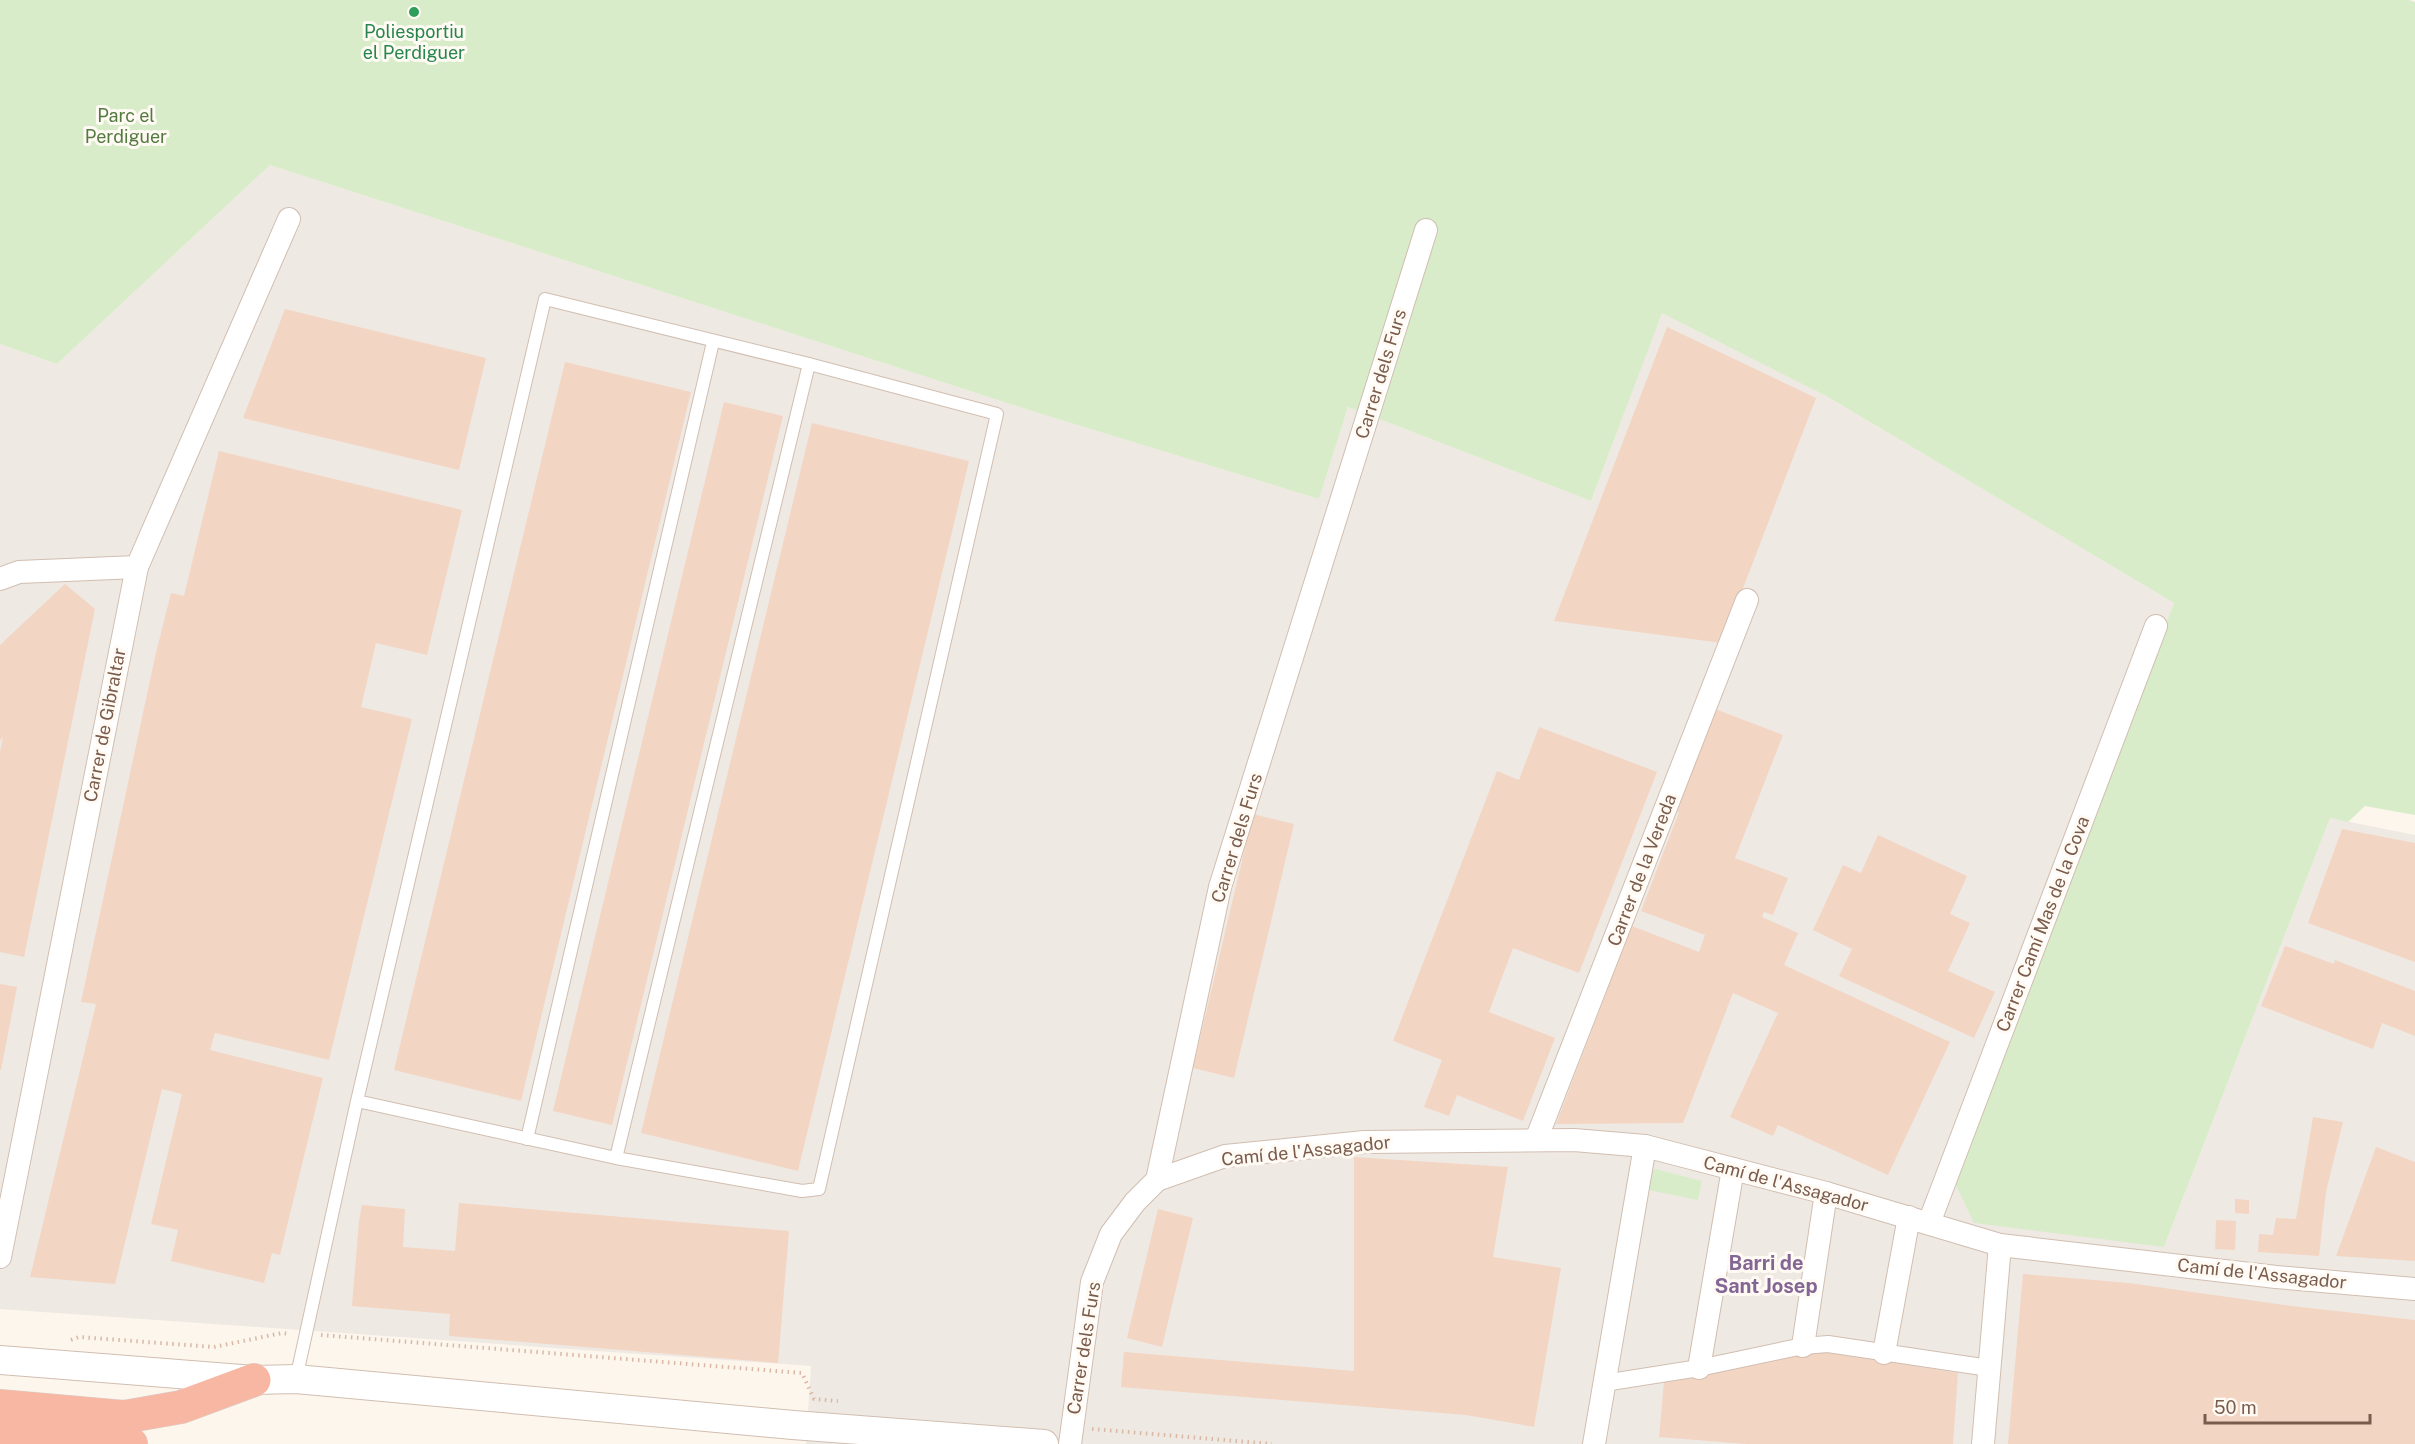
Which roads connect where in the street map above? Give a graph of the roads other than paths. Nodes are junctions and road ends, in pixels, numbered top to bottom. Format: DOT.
graph roads {
  1 [pos="290,219"];
  2 [pos="1426,230"];
  3 [pos="713,342"];
  4 [pos="809,364"];
  5 [pos="137,567"];
  6 [pos="0,579"];
  7 [pos="1747,600"];
  8 [pos="2156,626"];
  9 [pos="357,1101"];
  10 [pos="527,1139"];
  11 [pos="1536,1140"];
  12 [pos="1645,1146"];
  13 [pos="616,1158"];
  14 [pos="1733,1169"];
  15 [pos="1156,1180"];
  16 [pos="1826,1193"];
  17 [pos="1919,1220"];
  18 [pos="2000,1245"];
  19 [pos="0,1257"];
  20 [pos="2415,1289"];
  21 [pos="1803,1346"];
  22 [pos="1884,1353"];
  23 [pos="0,1360"];
  24 [pos="1699,1368"];
  25 [pos="1989,1368"];
  26 [pos="296,1379"];
  27 [pos="254,1380"];
  28 [pos="1604,1383"];
  29 [pos="0,1406"];
  30 [pos="0,1433"];
  31 [pos="1071,1435"];
  32 [pos="131,1444"];
  33 [pos="1044,1444"];
  34 [pos="1594,1444"];
  35 [pos="1983,1444"];
  1 -- 5 [label="street, Carrer de Gibraltar"];
  2 -- 15 [label="street, Carrer dels Furs"];
  3 -- 4 [label="lane"];
  3 -- 9 [label="lane"];
  3 -- 10 [label="lane"];
  4 -- 13 [label="lane"];
  4 -- 13 [label="lane"];
  5 -- 6 [label="street"];
  5 -- 19 [label="street, Carrer de Gibraltar"];
  7 -- 11 [label="street, Carrer de la Vereda"];
  8 -- 17 [label="street, Carrer Camí Mas de la Cova"];
  9 -- 10 [label="lane"];
  9 -- 26 [label="lane"];
  10 -- 13 [label="lane"];
  11 -- 12 [label="street, Camí de l'Assagador"];
  11 -- 15 [label="street, Camí de l'Assagador"];
  12 -- 14 [label="street, Camí de l'Assagador"];
  12 -- 28 [label="street"];
  14 -- 16 [label="street, Camí de l'Assagador"];
  14 -- 24 [label="street"];
  15 -- 31 [label="street, Carrer dels Furs"];
  16 -- 17 [label="street, Camí de l'Assagador"];
  16 -- 21 [label="street"];
  17 -- 18 [label="street, Camí de l'Assagador"];
  17 -- 22 [label="street, Carrer Camí Mas de la Cova"];
  18 -- 20 [label="street, Camí de l'Assagador"];
  18 -- 25 [label="street"];
  21 -- 22 [label="street"];
  21 -- 24 [label="street"];
  22 -- 25 [label="street"];
  23 -- 27 [label="street"];
  24 -- 28 [label="street"];
  25 -- 35 [label="street"];
  26 -- 27 [label="street"];
  26 -- 33 [label="street"];
  27 -- 29 [label="highway"];
  28 -- 34 [label="street"];
  30 -- 32 [label="highway"];
}
